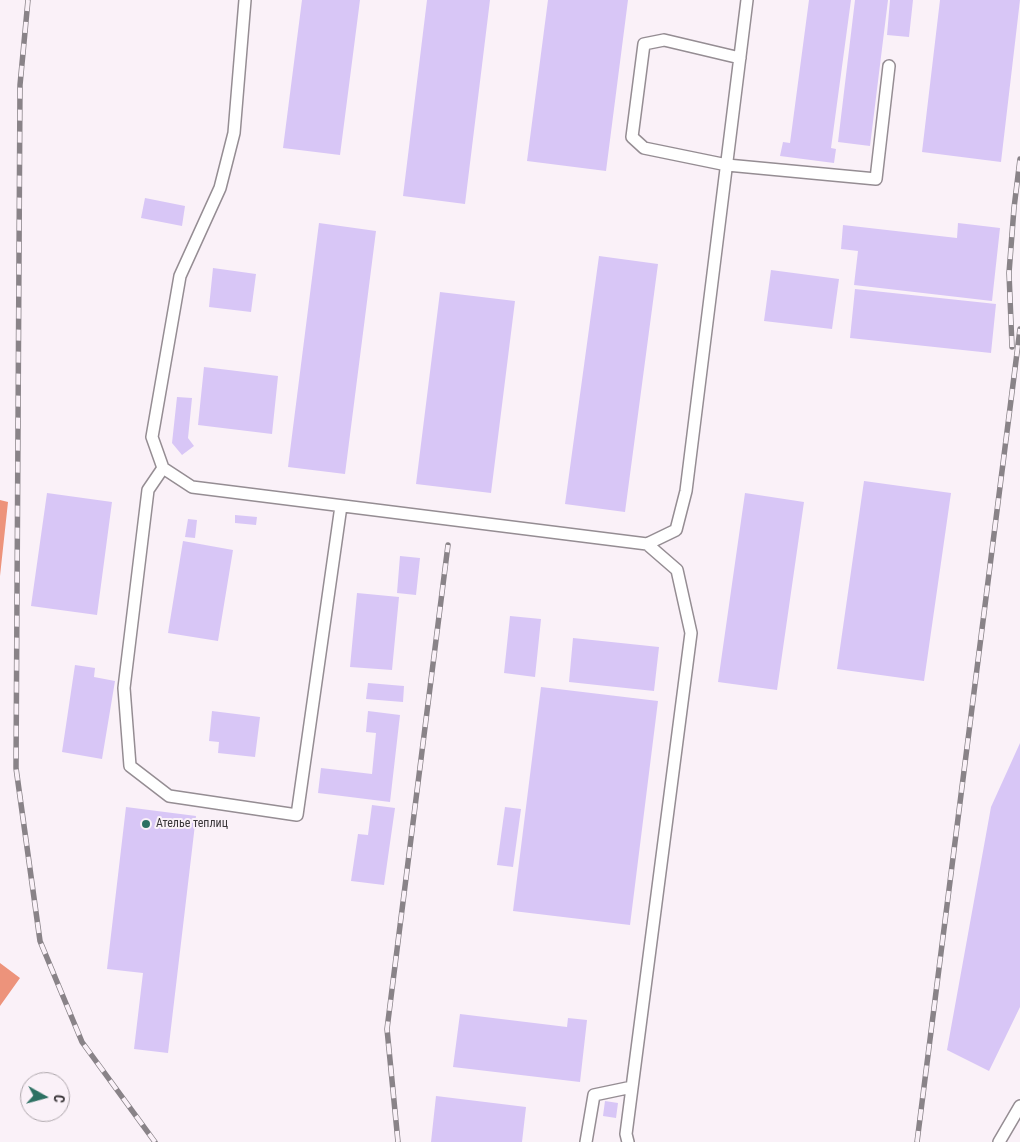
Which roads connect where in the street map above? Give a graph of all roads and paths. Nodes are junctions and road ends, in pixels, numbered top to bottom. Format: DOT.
graph roads {
  1 [pos="246,0"];
  2 [pos="747,0"];
  3 [pos="740,58"];
  4 [pos="889,66"];
  5 [pos="727,165"];
  6 [pos="163,468"];
  7 [pos="341,506"];
  8 [pos="647,544"];
  9 [pos="632,1087"];
  10 [pos="1020,1106"];
  11 [pos="586,1142"];
  12 [pos="628,1142"];
  13 [pos="999,1142"];
  1 -- 6 [label="lane"];
  2 -- 3 [label="lane"];
  3 -- 5 [label="lane"];
  3 -- 5 [label="lane"];
  4 -- 5 [label="lane"];
  5 -- 8 [label="lane"];
  6 -- 7 [label="lane"];
  6 -- 7 [label="lane"];
  7 -- 8 [label="lane"];
  8 -- 9 [label="lane"];
  9 -- 11 [label="lane"];
  9 -- 12 [label="lane"];
  10 -- 13 [label="lane"];
}
